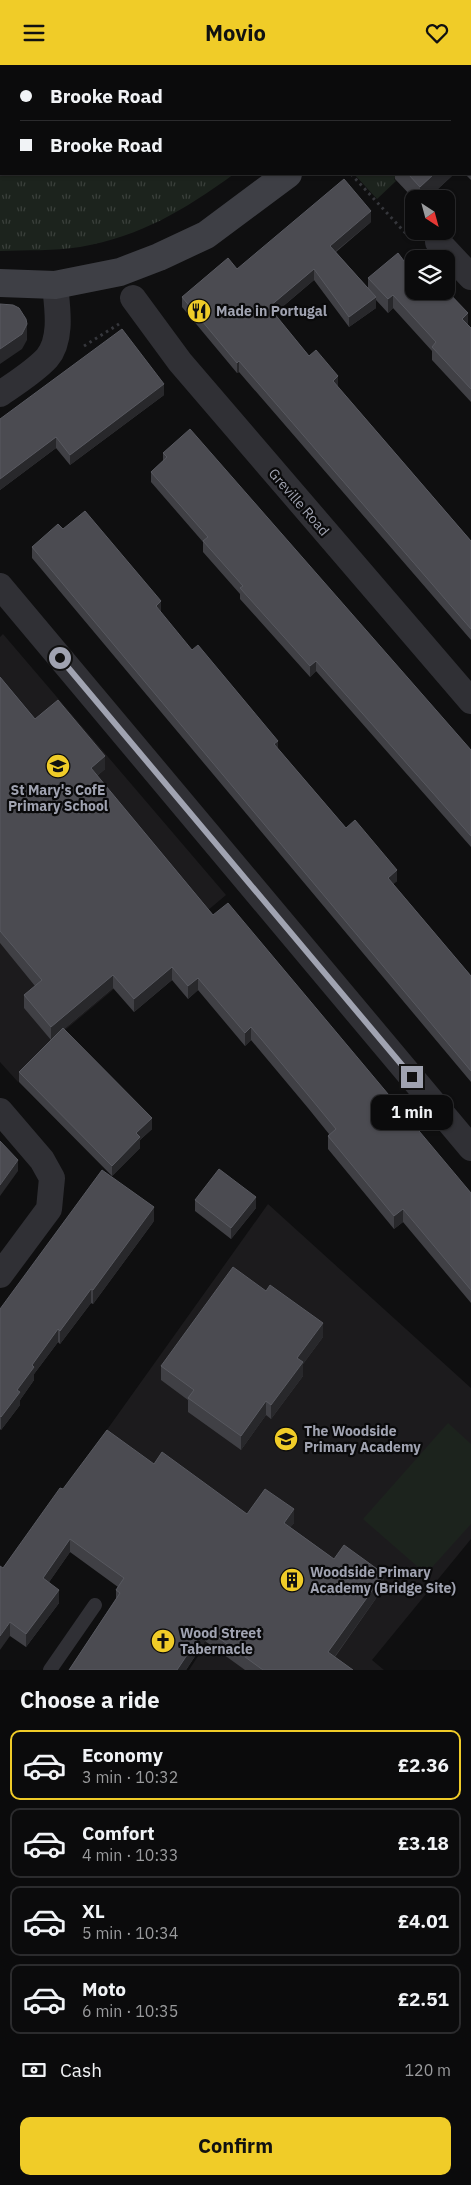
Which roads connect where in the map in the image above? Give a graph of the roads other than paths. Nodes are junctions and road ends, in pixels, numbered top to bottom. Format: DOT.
graph roads {
  1 [pos="287,175"];
  2 [pos="438,242"];
  3 [pos="471,277"];
  4 [pos="0,283"];
  5 [pos="55,285"];
  6 [pos="137,305"];
  7 [pos="0,394"];
  8 [pos="0,586"];
  9 [pos="471,701"];
  10 [pos="0,1111"];
  11 [pos="471,1148"];
  12 [pos="0,1275"];
  13 [pos="95,1605"];
  14 [pos="50,1670"];
  1 -- 5 [label="street"];
  2 -- 3 [label="street"];
  4 -- 5 [label="street"];
  5 -- 7 [label="street"];
  6 -- 9 [label="street, Greville Road"];
  8 -- 11 [label="street"];
  10 -- 12 [label="street"];
  13 -- 14 [label="lane"];
}
